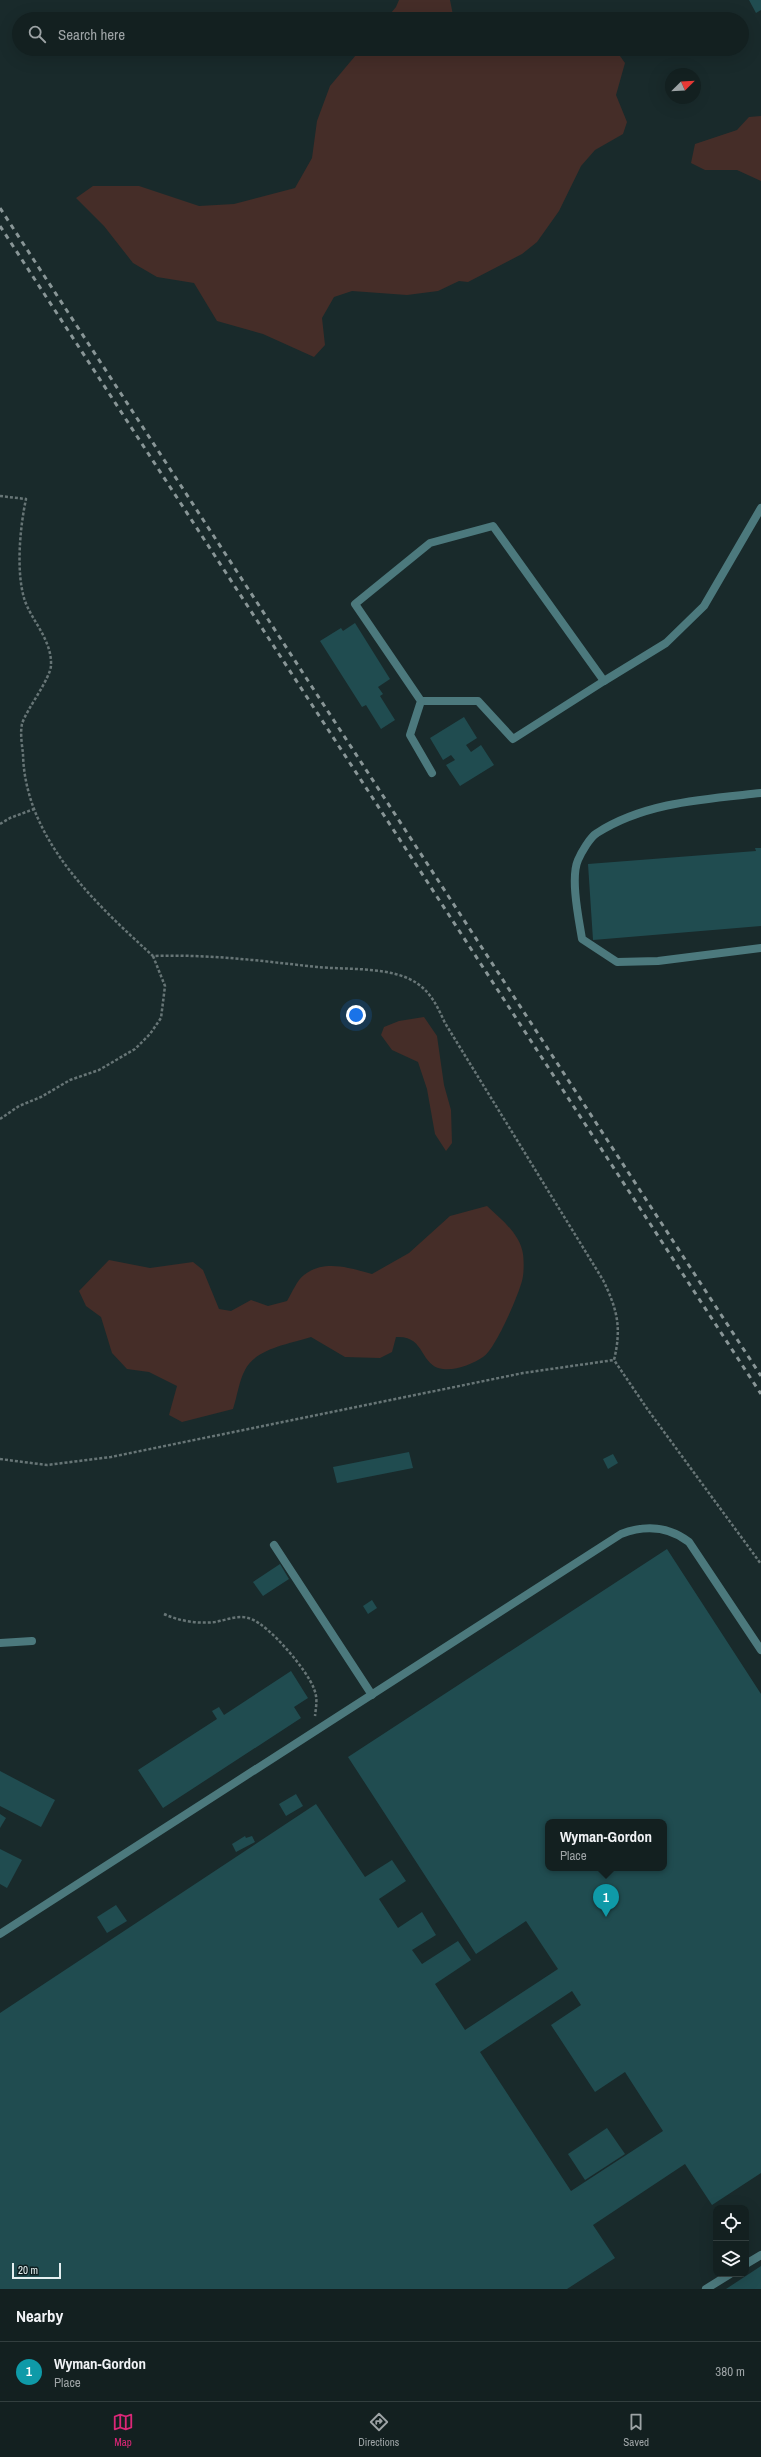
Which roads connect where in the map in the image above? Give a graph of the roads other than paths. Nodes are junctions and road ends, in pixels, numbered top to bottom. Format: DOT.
graph roads {
  1 [pos="761,508"];
  2 [pos="604,681"];
  3 [pos="421,701"];
  4 [pos="432,773"];
  5 [pos="761,792"];
  6 [pos="761,948"];
  7 [pos="274,1545"];
  8 [pos="32,1641"];
  9 [pos="0,1643"];
  10 [pos="761,1650"];
  11 [pos="372,1695"];
  12 [pos="0,1934"];
  13 [pos="761,2255"];
  14 [pos="749,2262"];
  15 [pos="725,2277"];
  16 [pos="706,2289"];
  1 -- 2 [label="lane"];
  2 -- 3 [label="lane"];
  2 -- 3 [label="lane"];
  3 -- 4 [label="lane"];
  5 -- 6 [label="lane"];
  7 -- 11 [label="lane"];
  8 -- 9 [label="lane"];
  10 -- 11 [label="lane"];
  11 -- 12 [label="lane"];
  13 -- 14 [label="lane"];
  15 -- 16 [label="lane"];
}
